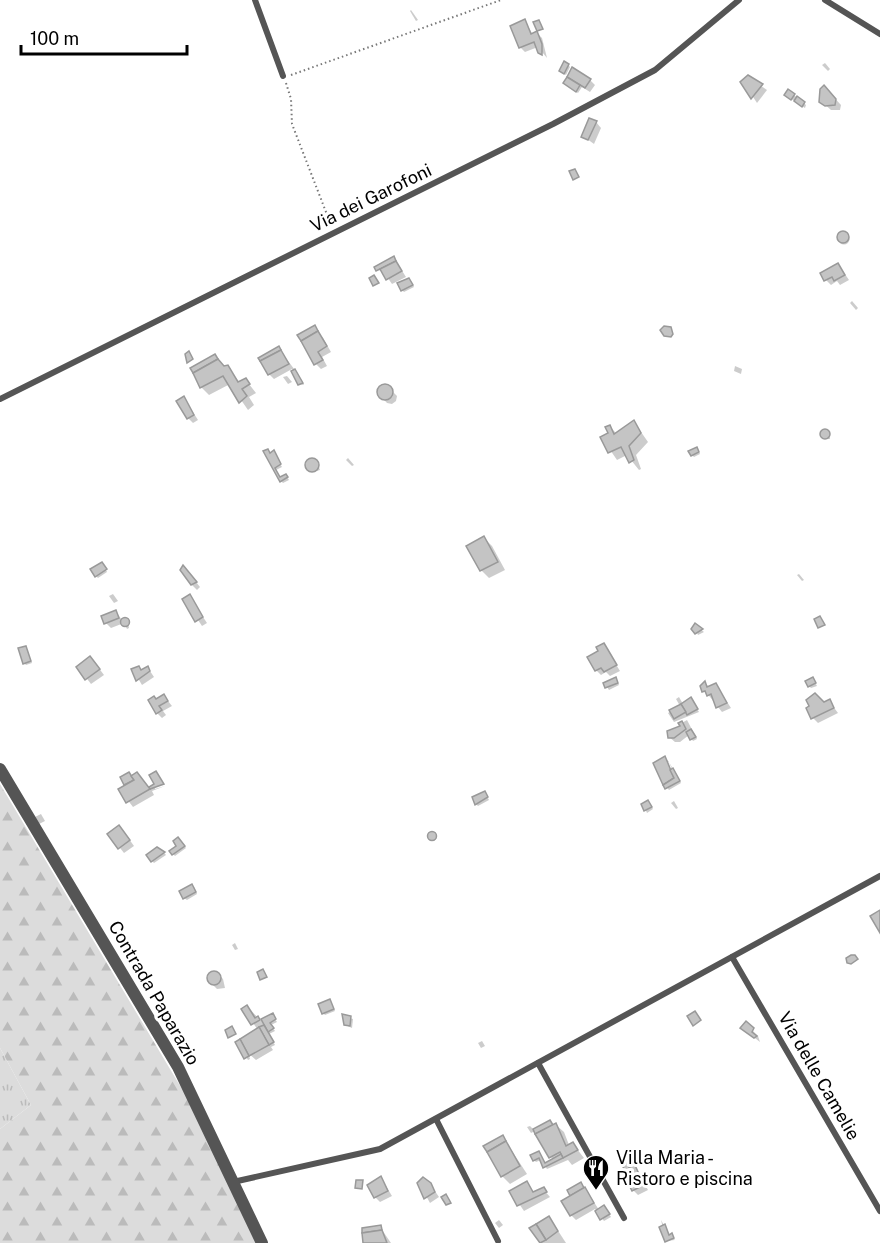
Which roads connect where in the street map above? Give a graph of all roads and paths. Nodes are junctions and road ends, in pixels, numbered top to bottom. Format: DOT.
graph roads {
  1 [pos="255,0"];
  2 [pos="501,0"];
  3 [pos="739,0"];
  4 [pos="825,0"];
  5 [pos="880,34"];
  6 [pos="283,76"];
  7 [pos="334,233"];
  8 [pos="0,399"];
  9 [pos="0,769"];
  10 [pos="880,877"];
  11 [pos="732,957"];
  12 [pos="538,1063"];
  13 [pos="436,1119"];
  14 [pos="233,1182"];
  15 [pos="880,1211"];
  16 [pos="624,1218"];
  17 [pos="498,1241"];
  18 [pos="262,1243"];
  1 -- 6 [label="lane"];
  2 -- 6 [label="path"];
  3 -- 7 [label="lane, Via dei Garofoni"];
  4 -- 5 [label="lane"];
  6 -- 7 [label="path"];
  7 -- 8 [label="lane, Via dei Garofoni"];
  9 -- 14 [label="street, Contrada Paparazio"];
  10 -- 11 [label="lane"];
  11 -- 12 [label="lane"];
  11 -- 15 [label="lane, Via delle Camelie"];
  12 -- 13 [label="lane"];
  12 -- 16 [label="lane"];
  13 -- 14 [label="lane"];
  13 -- 17 [label="lane"];
  14 -- 18 [label="street, Contrada Paparazio"];
}
